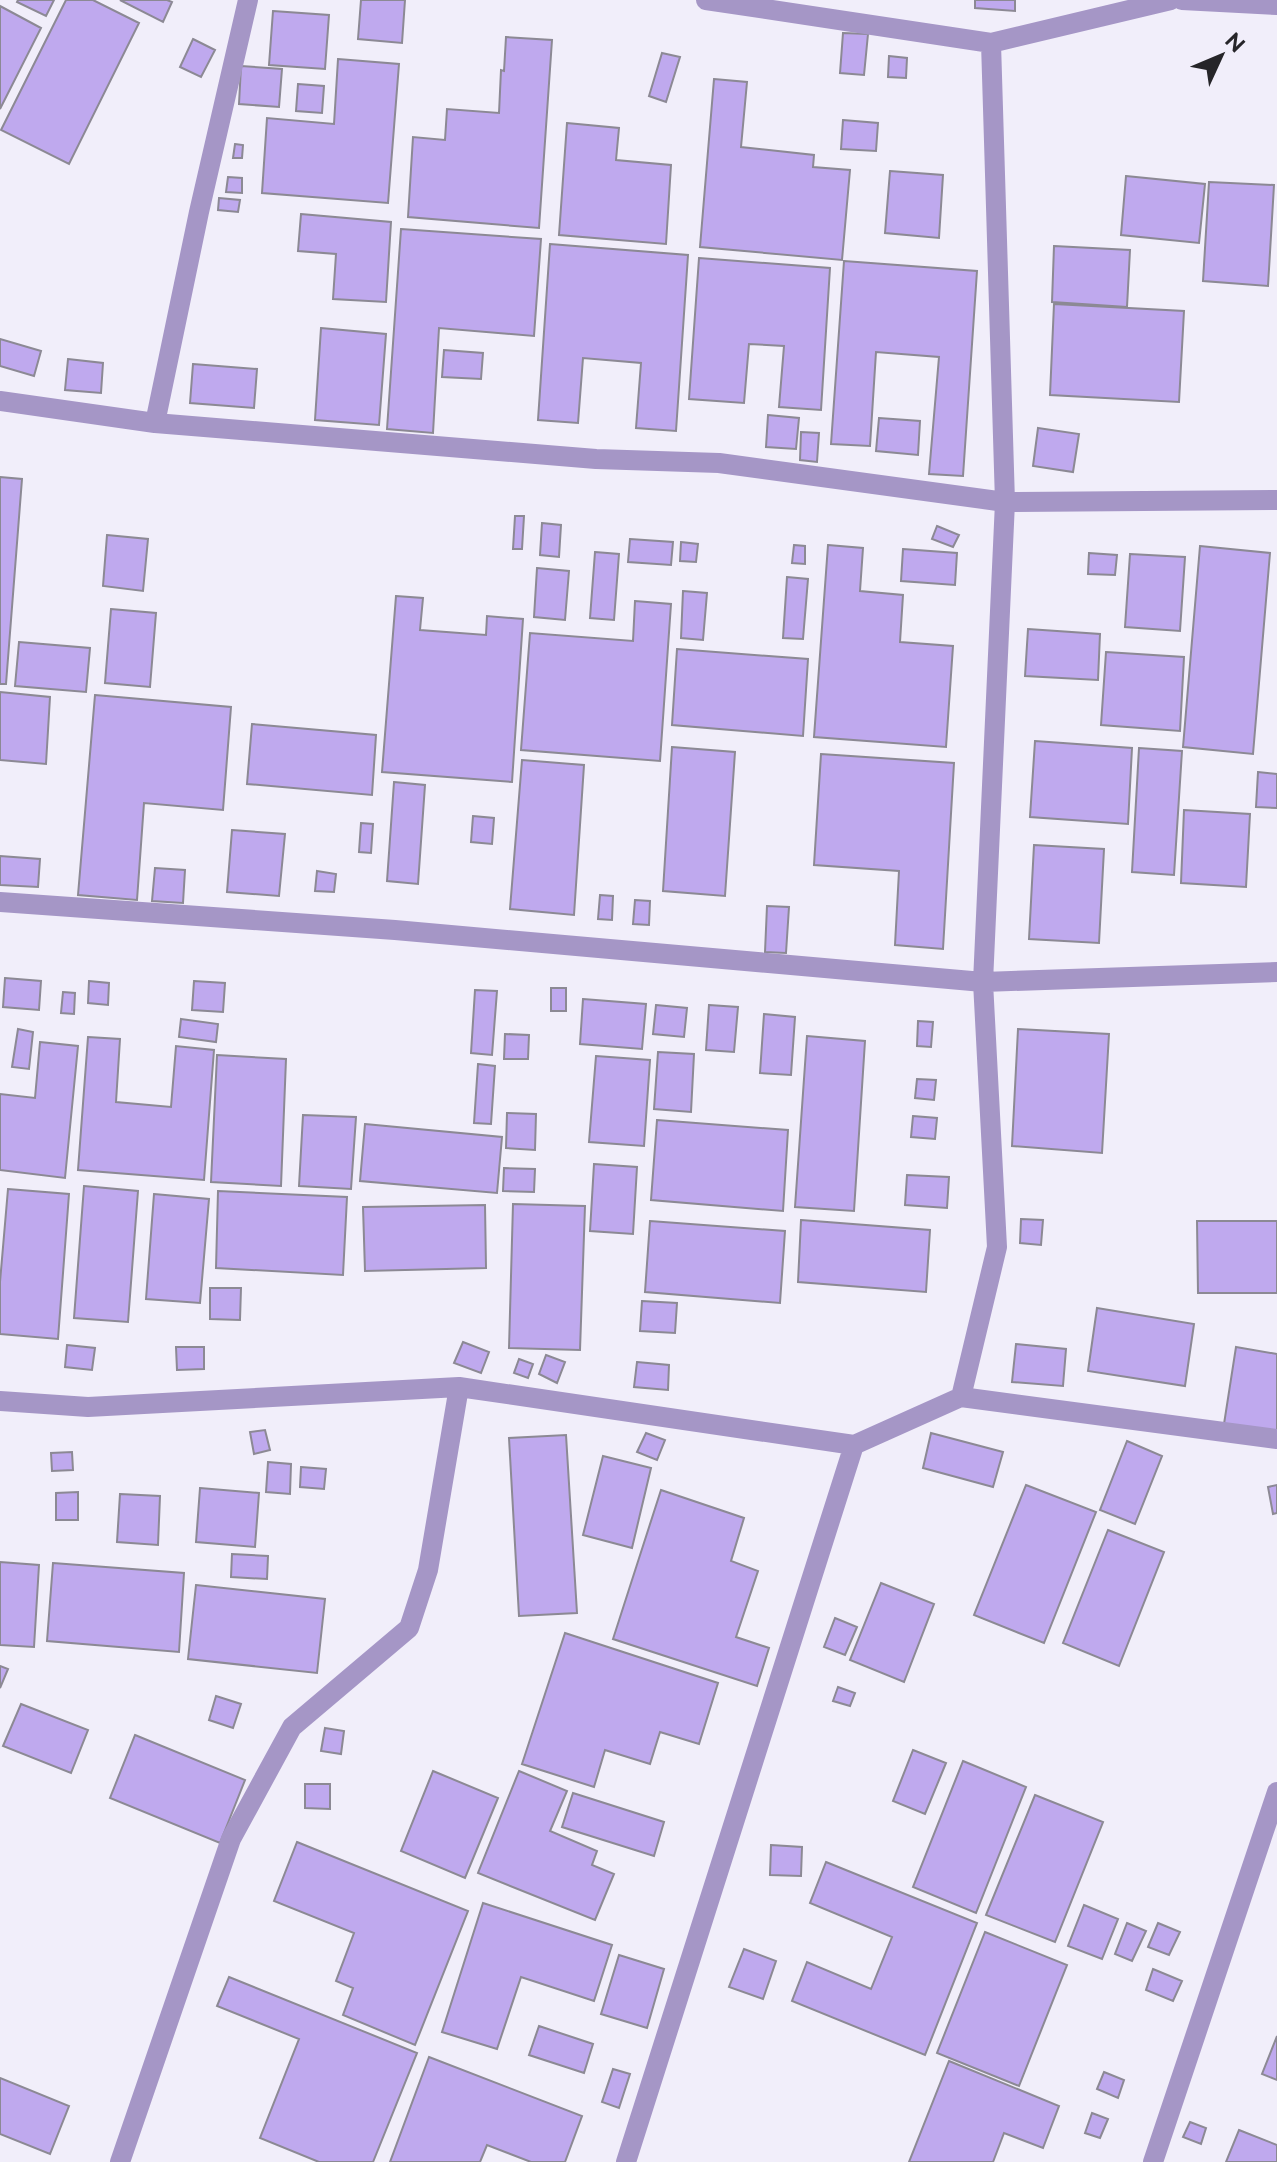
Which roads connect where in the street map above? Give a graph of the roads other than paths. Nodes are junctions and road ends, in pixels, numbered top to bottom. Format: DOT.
graph roads {
  1 [pos="248,0"];
  2 [pos="706,0"];
  3 [pos="1171,0"];
  4 [pos="1182,0"];
  5 [pos="1277,5"];
  6 [pos="991,43"];
  7 [pos="0,401"];
  8 [pos="155,423"];
  9 [pos="1277,500"];
  10 [pos="1005,502"];
  11 [pos="0,902"];
  12 [pos="1277,972"];
  13 [pos="983,982"];
  14 [pos="459,1387"];
  15 [pos="961,1397"];
  16 [pos="0,1401"];
  17 [pos="1277,1439"];
  18 [pos="854,1445"];
  19 [pos="1277,1792"];
  20 [pos="120,2162"];
  21 [pos="626,2162"];
  22 [pos="1153,2162"];
  1 -- 8 [label="street"];
  2 -- 6 [label="street"];
  3 -- 6 [label="street"];
  4 -- 5 [label="street"];
  6 -- 10 [label="street"];
  7 -- 8 [label="street"];
  8 -- 10 [label="street"];
  9 -- 10 [label="street"];
  10 -- 13 [label="street"];
  11 -- 13 [label="street"];
  12 -- 13 [label="street"];
  13 -- 15 [label="street"];
  14 -- 16 [label="street"];
  14 -- 18 [label="street"];
  14 -- 20 [label="street"];
  15 -- 17 [label="street"];
  15 -- 18 [label="street"];
  18 -- 21 [label="street"];
  19 -- 22 [label="street"];
}
